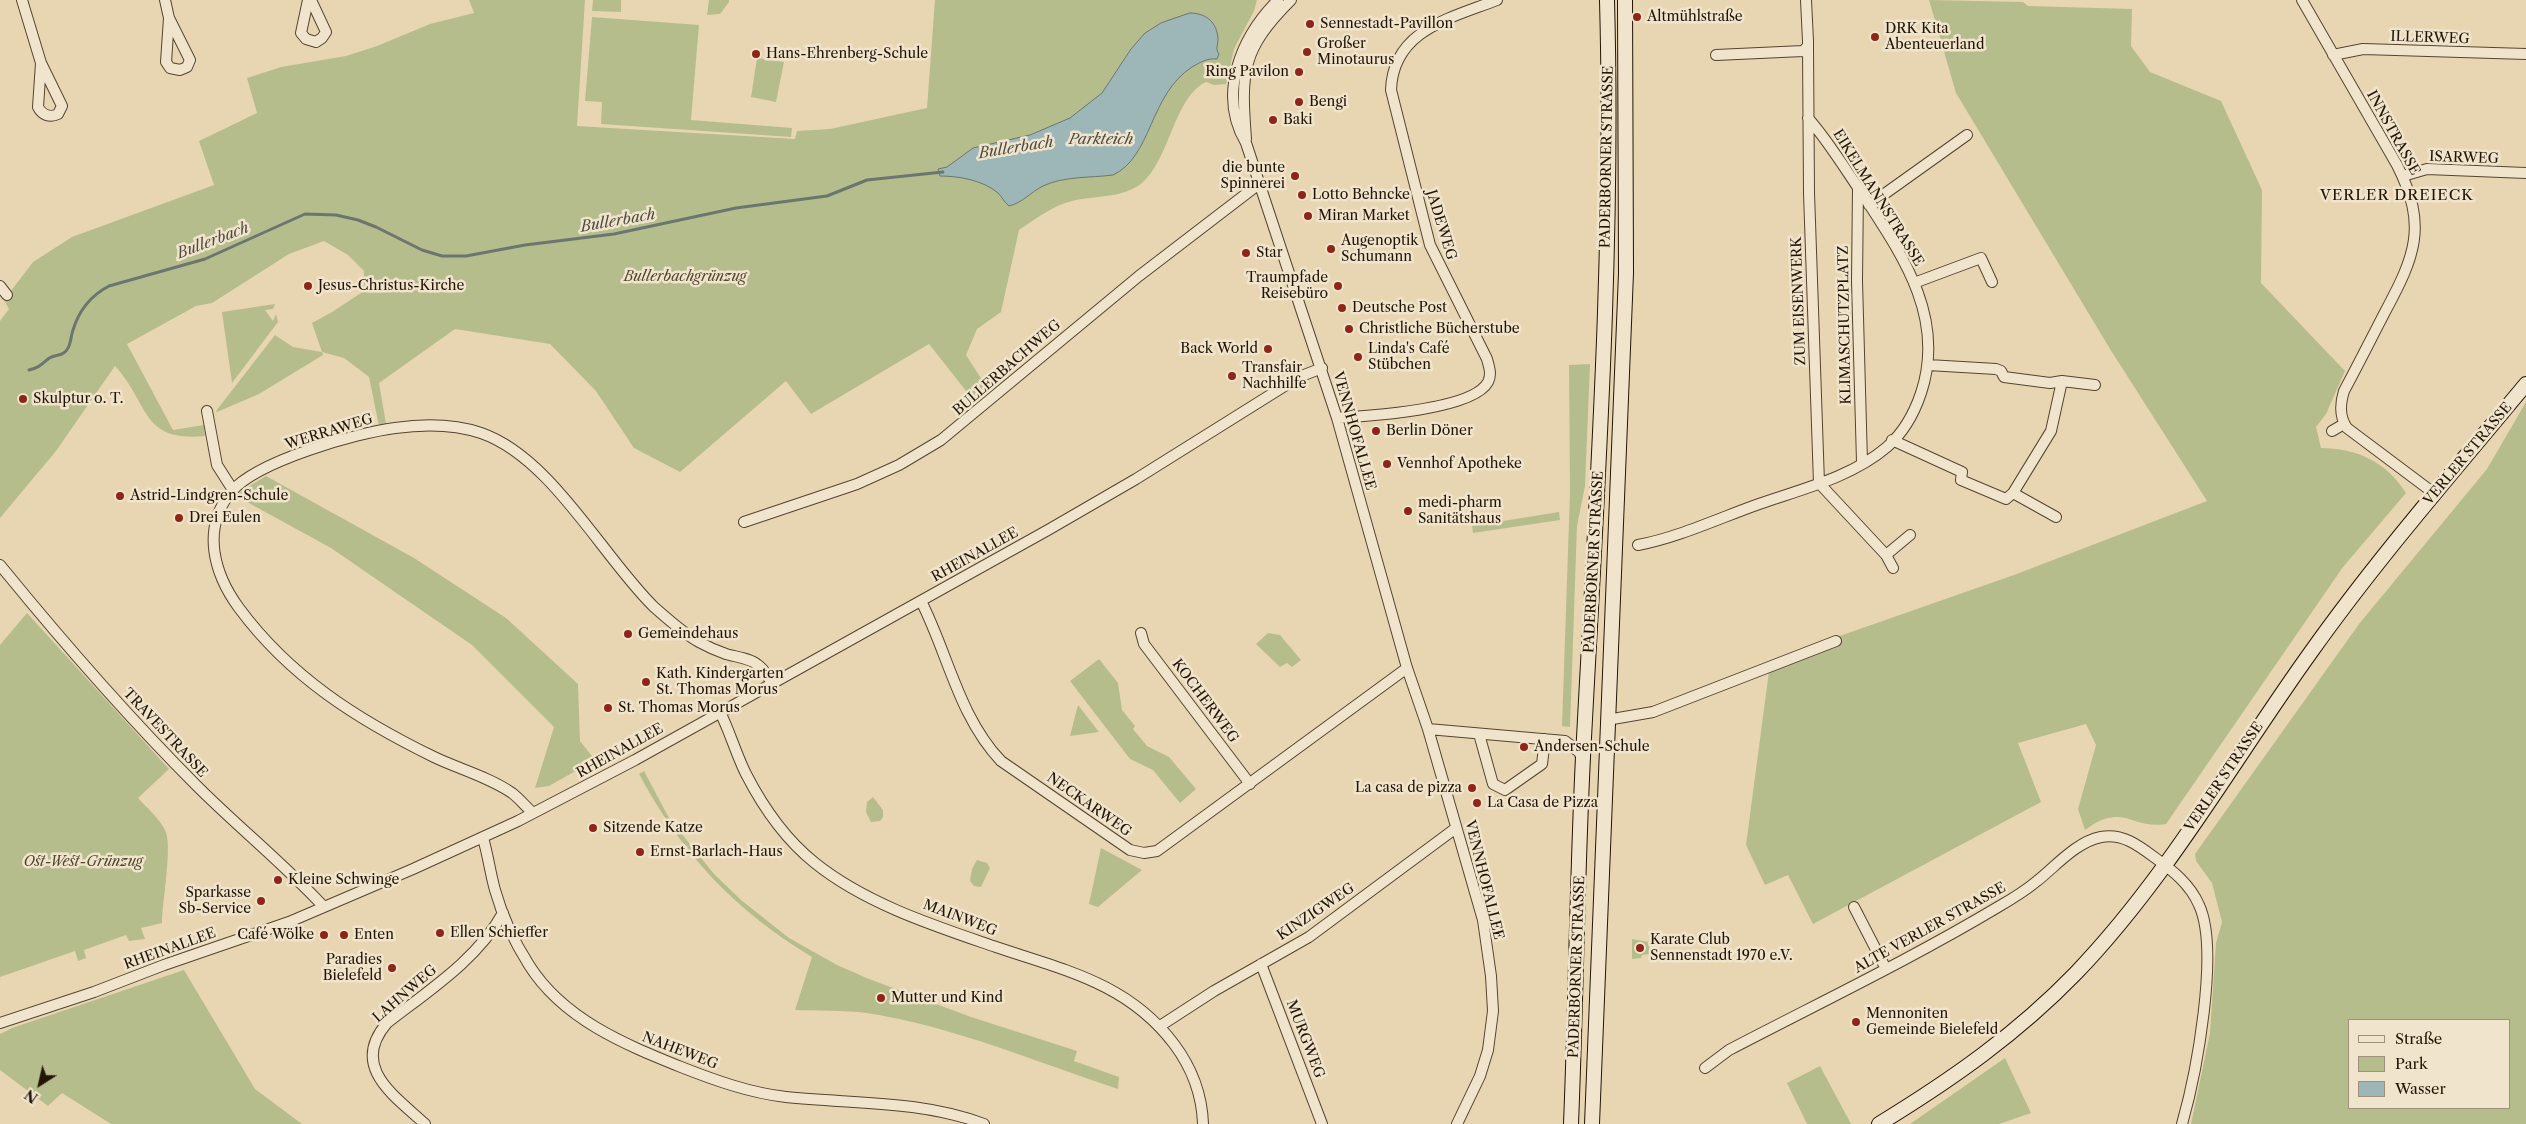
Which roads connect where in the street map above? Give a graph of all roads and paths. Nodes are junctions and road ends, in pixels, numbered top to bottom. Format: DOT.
graph roads {
  1 [pos="22,0"];
  2 [pos="165,0"];
  3 [pos="1278,0"];
  4 [pos="1291,0"];
  5 [pos="1498,0"];
  6 [pos="1607,0"];
  7 [pos="1625,0"];
  8 [pos="1806,0"];
  9 [pos="2302,0"];
  10 [pos="169,18"];
  11 [pos="1808,46"];
  12 [pos="2526,54"];
  13 [pos="1716,55"];
  14 [pos="2333,55"];
  15 [pos="41,63"];
  16 [pos="1808,118"];
  17 [pos="1967,135"];
  18 [pos="1246,143"];
  19 [pos="2526,173"];
  20 [pos="2403,176"];
  21 [pos="1259,184"];
  22 [pos="1858,188"];
  23 [pos="1869,205"];
  24 [pos="1992,282"];
  25 [pos="1914,283"];
  26 [pos="0,286"];
  27 [pos="7,295"];
  28 [pos="1928,364"];
  29 [pos="1322,368"];
  30 [pos="2062,381"];
  31 [pos="2526,384"];
  32 [pos="2096,385"];
  33 [pos="207,411"];
  34 [pos="1337,418"];
  35 [pos="2344,424"];
  36 [pos="2332,430"];
  37 [pos="1892,440"];
  38 [pos="1862,462"];
  39 [pos="1820,483"];
  40 [pos="233,490"];
  41 [pos="2013,493"];
  42 [pos="2435,494"];
  43 [pos="2056,517"];
  44 [pos="744,522"];
  45 [pos="1910,535"];
  46 [pos="1638,545"];
  47 [pos="1886,555"];
  48 [pos="0,565"];
  49 [pos="1893,568"];
  50 [pos="921,601"];
  51 [pos="1141,633"];
  52 [pos="1836,641"];
  53 [pos="1407,668"];
  54 [pos="772,683"];
  55 [pos="720,712"];
  56 [pos="1607,720"];
  57 [pos="1428,729"];
  58 [pos="1479,734"];
  59 [pos="1545,739"];
  60 [pos="1583,760"];
  61 [pos="1250,784"];
  62 [pos="532,813"];
  63 [pos="1456,828"];
  64 [pos="483,838"];
  65 [pos="2164,864"];
  66 [pos="324,906"];
  67 [pos="1854,907"];
  68 [pos="503,913"];
  69 [pos="1261,964"];
  70 [pos="1886,968"];
  71 [pos="0,1023"];
  72 [pos="1160,1026"];
  73 [pos="1705,1068"];
  74 [pos="425,1124"];
  75 [pos="984,1124"];
  76 [pos="1203,1124"];
  77 [pos="1322,1124"];
  78 [pos="1457,1124"];
  79 [pos="1572,1124"];
  80 [pos="1592,1124"];
  81 [pos="1879,1124"];
  82 [pos="2182,1124"];
  1 -- 15 [label="street"];
  2 -- 10 [label="street"];
  3 -- 18 [label="street"];
  4 -- 18 [label="street"];
  5 -- 34 [label="street, JADEWEG"];
  6 -- 60 [label="main road, PADERBORNER STRASSE"];
  7 -- 56 [label="main road, PADERBORNER STRASSE"];
  8 -- 11 [label="street"];
  9 -- 14 [label="street, INNSTRASSE"];
  11 -- 13 [label="street"];
  11 -- 16 [label="street"];
  12 -- 14 [label="street, ILLERWEG"];
  14 -- 20 [label="street, INNSTRASSE"];
  16 -- 22 [label="street, EIKELMANNSTRASSE"];
  16 -- 39 [label="street, ZUM EISENWERK"];
  17 -- 23 [label="street"];
  18 -- 21 [label="street, VENNHOFALLEE"];
  19 -- 20 [label="street, ISARWEG"];
  20 -- 35 [label="street, INNSTRASSE"];
  21 -- 29 [label="street, VENNHOFALLEE"];
  21 -- 44 [label="street, BULLERBACHWEG"];
  22 -- 23 [label="street, EIKELMANNSTRASSE"];
  22 -- 38 [label="street, KLIMASCHUTZPLATZ"];
  23 -- 25 [label="street, EIKELMANNSTRASSE"];
  24 -- 25 [label="street"];
  25 -- 28 [label="street, EIKELMANNSTRASSE"];
  26 -- 27 [label="street"];
  28 -- 30 [label="street"];
  28 -- 37 [label="street, EIKELMANNSTRASSE"];
  29 -- 34 [label="street, VENNHOFALLEE"];
  29 -- 50 [label="street, RHEINALLEE"];
  30 -- 32 [label="street"];
  30 -- 41 [label="street"];
  31 -- 42 [label="main road, VERLER STRASSE"];
  33 -- 40 [label="street"];
  34 -- 53 [label="street, VENNHOFALLEE"];
  35 -- 36 [label="street"];
  35 -- 42 [label="street"];
  37 -- 38 [label="street, EIKELMANNSTRASSE"];
  37 -- 41 [label="street"];
  38 -- 39 [label="street, EIKELMANNSTRASSE"];
  39 -- 46 [label="street, EIKELMANNSTRASSE"];
  39 -- 47 [label="street"];
  40 -- 54 [label="street, WERRAWEG"];
  40 -- 62 [label="street, WERRAWEG"];
  41 -- 43 [label="street"];
  42 -- 65 [label="main road, VERLER STRASSE"];
  45 -- 47 [label="street"];
  47 -- 49 [label="street"];
  48 -- 66 [label="street, TRAVESTRASSE"];
  50 -- 54 [label="street, RHEINALLEE"];
  50 -- 61 [label="street, NECKARWEG"];
  51 -- 61 [label="street, KOCHERWEG"];
  52 -- 56 [label="street"];
  53 -- 57 [label="street, VENNHOFALLEE"];
  53 -- 61 [label="street, NECKARWEG"];
  54 -- 55 [label="street, RHEINALLEE"];
  55 -- 62 [label="street, RHEINALLEE"];
  55 -- 72 [label="street, MAINWEG"];
  56 -- 80 [label="main road, PADERBORNER STRASSE"];
  57 -- 58 [label="street"];
  57 -- 63 [label="street, VENNHOFALLEE"];
  58 -- 59 [label="street"];
  58 -- 59 [label="street"];
  59 -- 60 [label="street"];
  60 -- 79 [label="main road, PADERBORNER STRASSE"];
  62 -- 64 [label="street, RHEINALLEE"];
  63 -- 69 [label="street, KINZIGWEG"];
  63 -- 78 [label="street, VENNHOFALLEE"];
  64 -- 66 [label="street, RHEINALLEE"];
  64 -- 68 [label="street, NAHEWEG"];
  65 -- 70 [label="street, ALTE VERLER STRASSE"];
  65 -- 81 [label="main road, VERLER STRASSE"];
  65 -- 82 [label="street, ALTE VERLER STRASSE"];
  66 -- 71 [label="street, RHEINALLEE"];
  67 -- 70 [label="street"];
  68 -- 74 [label="street, LAHNWEG"];
  68 -- 75 [label="street, NAHEWEG"];
  69 -- 72 [label="street, KINZIGWEG"];
  69 -- 77 [label="street, MURGWEG"];
  70 -- 73 [label="street, ALTE VERLER STRASSE"];
  72 -- 76 [label="street, MAINWEG"];
}
